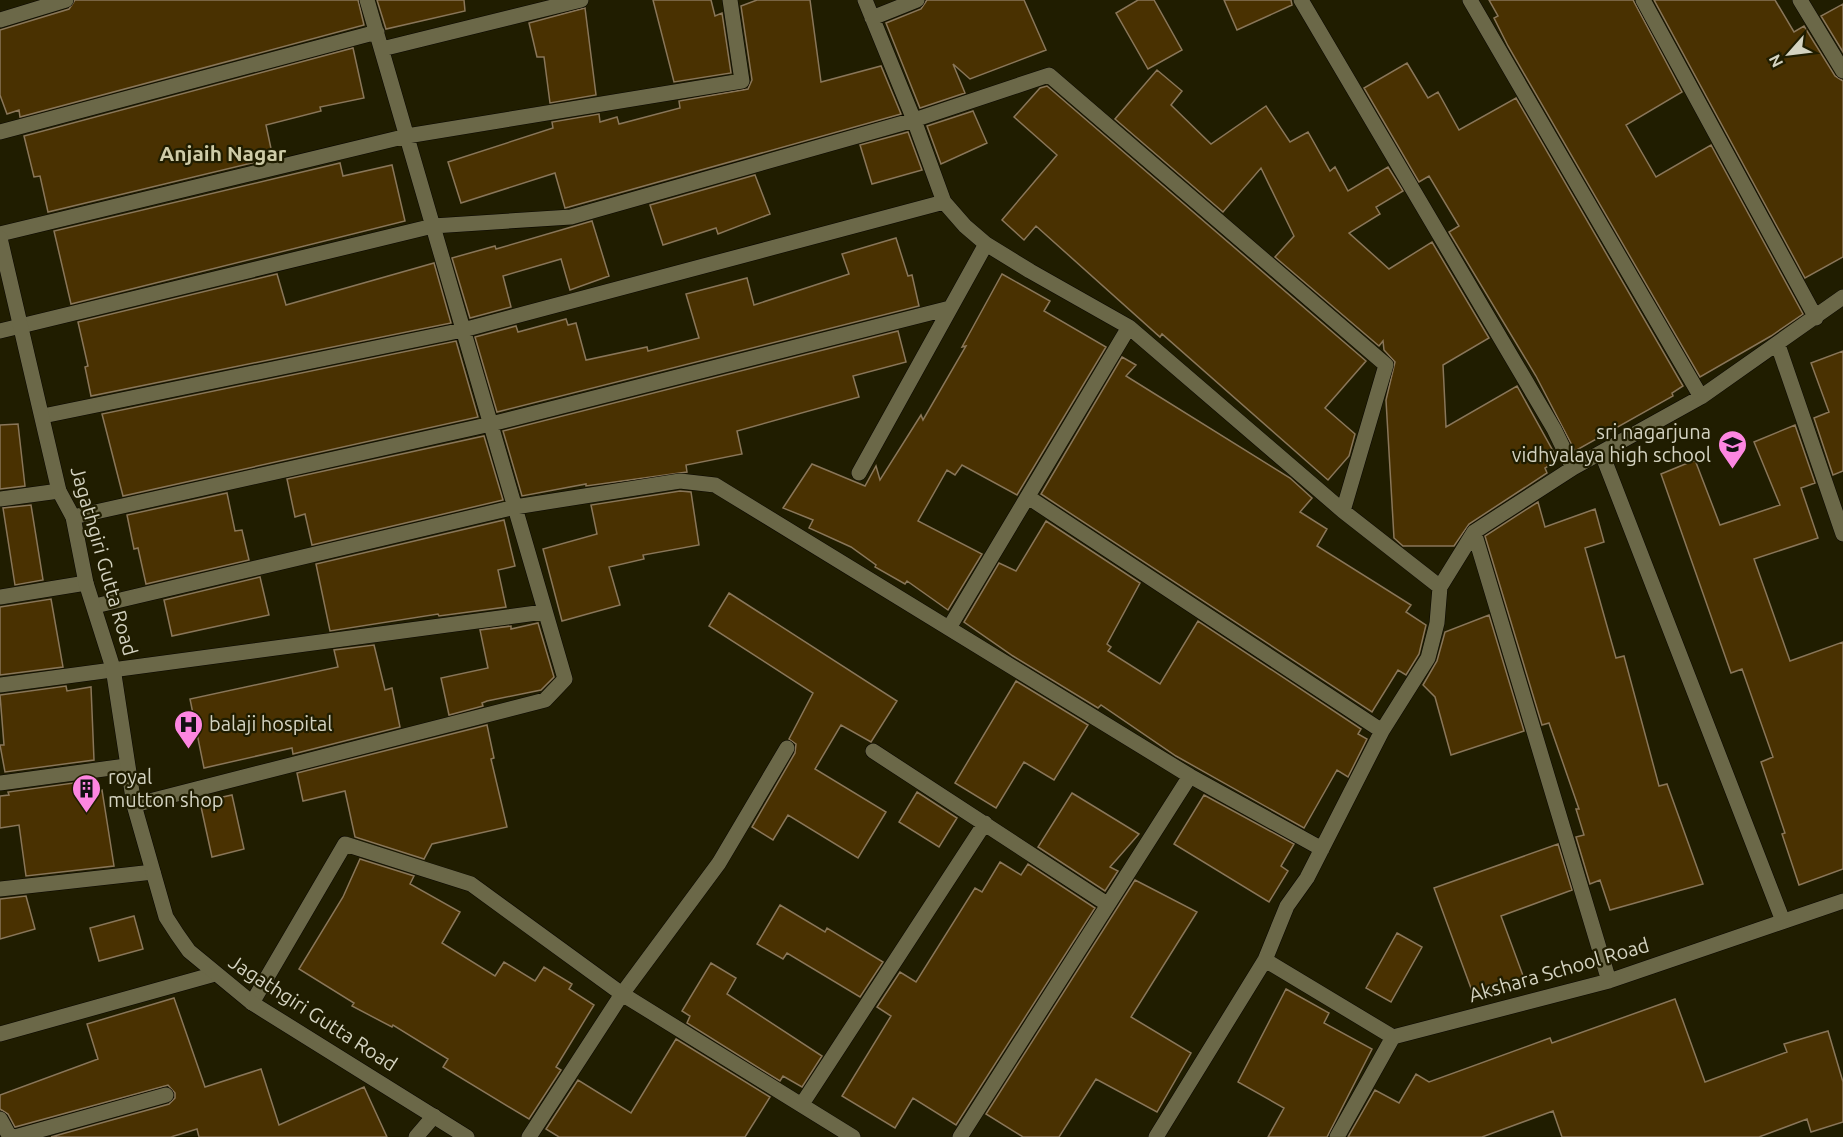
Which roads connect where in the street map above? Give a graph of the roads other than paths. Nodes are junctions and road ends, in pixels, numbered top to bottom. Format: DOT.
graph roads {
  1 [pos="66,0"];
  2 [pos="368,0"];
  3 [pos="581,0"];
  4 [pos="730,0"];
  5 [pos="865,0"];
  6 [pos="917,0"];
  7 [pos="1301,0"];
  8 [pos="1470,0"];
  9 [pos="1643,0"];
  10 [pos="1800,0"];
  11 [pos="872,18"];
  12 [pos="0,20"];
  13 [pos="377,32"];
  14 [pos="382,49"];
  15 [pos="1843,72"];
  16 [pos="914,120"];
  17 [pos="0,132"];
  18 [pos="407,136"];
  19 [pos="944,202"];
  20 [pos="433,226"];
  21 [pos="0,236"];
  22 [pos="986,244"];
  23 [pos="1843,297"];
  24 [pos="951,308"];
  25 [pos="1816,318"];
  26 [pos="21,325"];
  27 [pos="1129,327"];
  28 [pos="463,330"];
  29 [pos="0,331"];
  30 [pos="1778,345"];
  31 [pos="1701,398"];
  32 [pos="43,416"];
  33 [pos="491,424"];
  34 [pos="1602,454"];
  35 [pos="1573,468"];
  36 [pos="859,473"];
  37 [pos="59,491"];
  38 [pos="1028,497"];
  39 [pos="0,498"];
  40 [pos="515,507"];
  41 [pos="1343,511"];
  42 [pos="73,517"];
  43 [pos="1474,532"];
  44 [pos="1843,534"];
  45 [pos="86,583"];
  46 [pos="1440,587"];
  47 [pos="0,597"];
  48 [pos="95,606"];
  49 [pos="544,612"];
  50 [pos="949,628"];
  51 [pos="113,668"];
  52 [pos="0,685"];
  53 [pos="1382,731"];
  54 [pos="787,748"];
  55 [pos="873,751"];
  56 [pos="126,766"];
  57 [pos="1190,776"];
  58 [pos="0,783"];
  59 [pos="134,805"];
  60 [pos="985,823"];
  61 [pos="1322,849"];
  62 [pos="153,872"];
  63 [pos="0,888"];
  64 [pos="1843,901"];
  65 [pos="1107,904"];
  66 [pos="1784,921"];
  67 [pos="1265,960"];
  68 [pos="215,974"];
  69 [pos="1609,981"];
  70 [pos="622,994"];
  71 [pos="252,1003"];
  72 [pos="0,1034"];
  73 [pos="1393,1037"];
  74 [pos="166,1095"];
  75 [pos="802,1104"];
  76 [pos="434,1116"];
  77 [pos="0,1119"];
  78 [pos="9,1137"];
  79 [pos="15,1137"];
  80 [pos="416,1137"];
  81 [pos="466,1137"];
  82 [pos="529,1137"];
  83 [pos="853,1137"];
  84 [pos="960,1137"];
  85 [pos="1156,1137"];
  86 [pos="1337,1137"];
  1 -- 12 [label="street"];
  2 -- 13 [label="street"];
  3 -- 14 [label="street"];
  4 -- 18 [label="street"];
  5 -- 11 [label="street"];
  6 -- 11 [label="street"];
  7 -- 35 [label="street"];
  8 -- 31 [label="street"];
  9 -- 25 [label="street"];
  10 -- 15 [label="street"];
  11 -- 16 [label="street"];
  13 -- 14 [label="street"];
  13 -- 17 [label="street"];
  14 -- 18 [label="street"];
  16 -- 19 [label="street"];
  16 -- 20 [label="street"];
  16 -- 41 [label="street"];
  18 -- 20 [label="street"];
  18 -- 21 [label="street"];
  19 -- 22 [label="street"];
  19 -- 28 [label="street"];
  20 -- 26 [label="street"];
  20 -- 28 [label="street"];
  21 -- 26 [label="street, Jagathgiri Gutta Road"];
  22 -- 24 [label="street"];
  22 -- 27 [label="street"];
  23 -- 25 [label="street"];
  24 -- 33 [label="street"];
  24 -- 36 [label="street"];
  25 -- 30 [label="street"];
  26 -- 29 [label="street"];
  26 -- 32 [label="street, Jagathgiri Gutta Road"];
  27 -- 38 [label="street"];
  27 -- 41 [label="street"];
  28 -- 32 [label="street"];
  28 -- 33 [label="street"];
  30 -- 31 [label="street"];
  30 -- 44 [label="street"];
  31 -- 34 [label="street"];
  32 -- 37 [label="street, Jagathgiri Gutta Road"];
  33 -- 40 [label="street"];
  33 -- 42 [label="street"];
  34 -- 35 [label="street"];
  34 -- 66 [label="street"];
  35 -- 43 [label="street"];
  37 -- 39 [label="street"];
  37 -- 42 [label="street, Jagathgiri Gutta Road"];
  38 -- 50 [label="street"];
  38 -- 53 [label="street"];
  40 -- 48 [label="street"];
  40 -- 49 [label="street"];
  40 -- 50 [label="street"];
  41 -- 46 [label="street"];
  42 -- 45 [label="street, Jagathgiri Gutta Road"];
  43 -- 46 [label="street"];
  43 -- 69 [label="street"];
  45 -- 47 [label="street"];
  45 -- 48 [label="street, Jagathgiri Gutta Road"];
  46 -- 53 [label="street"];
  48 -- 51 [label="street, Jagathgiri Gutta Road"];
  49 -- 51 [label="street"];
  49 -- 59 [label="street"];
  50 -- 57 [label="street"];
  51 -- 52 [label="street"];
  51 -- 56 [label="street, Jagathgiri Gutta Road"];
  53 -- 61 [label="street"];
  54 -- 70 [label="street"];
  55 -- 60 [label="street"];
  56 -- 58 [label="street"];
  56 -- 59 [label="street, Jagathgiri Gutta Road"];
  57 -- 61 [label="street"];
  57 -- 65 [label="street"];
  59 -- 62 [label="street, Jagathgiri Gutta Road"];
  60 -- 65 [label="street"];
  60 -- 75 [label="street"];
  61 -- 67 [label="street"];
  62 -- 63 [label="street"];
  62 -- 68 [label="street, Jagathgiri Gutta Road"];
  64 -- 66 [label="street, Akshara School Road"];
  65 -- 84 [label="street"];
  66 -- 69 [label="street, Akshara School Road"];
  67 -- 73 [label="street"];
  67 -- 85 [label="street"];
  68 -- 71 [label="street, Jagathgiri Gutta Road"];
  68 -- 72 [label="street"];
  69 -- 73 [label="street, Akshara School Road"];
  70 -- 71 [label="street"];
  70 -- 75 [label="street"];
  70 -- 82 [label="street"];
  71 -- 76 [label="street, Jagathgiri Gutta Road"];
  73 -- 86 [label="street"];
  74 -- 79 [label="street"];
  75 -- 83 [label="street"];
  76 -- 80 [label="street"];
  76 -- 81 [label="street, Jagathgiri Gutta Road"];
  77 -- 78 [label="street"];
}
